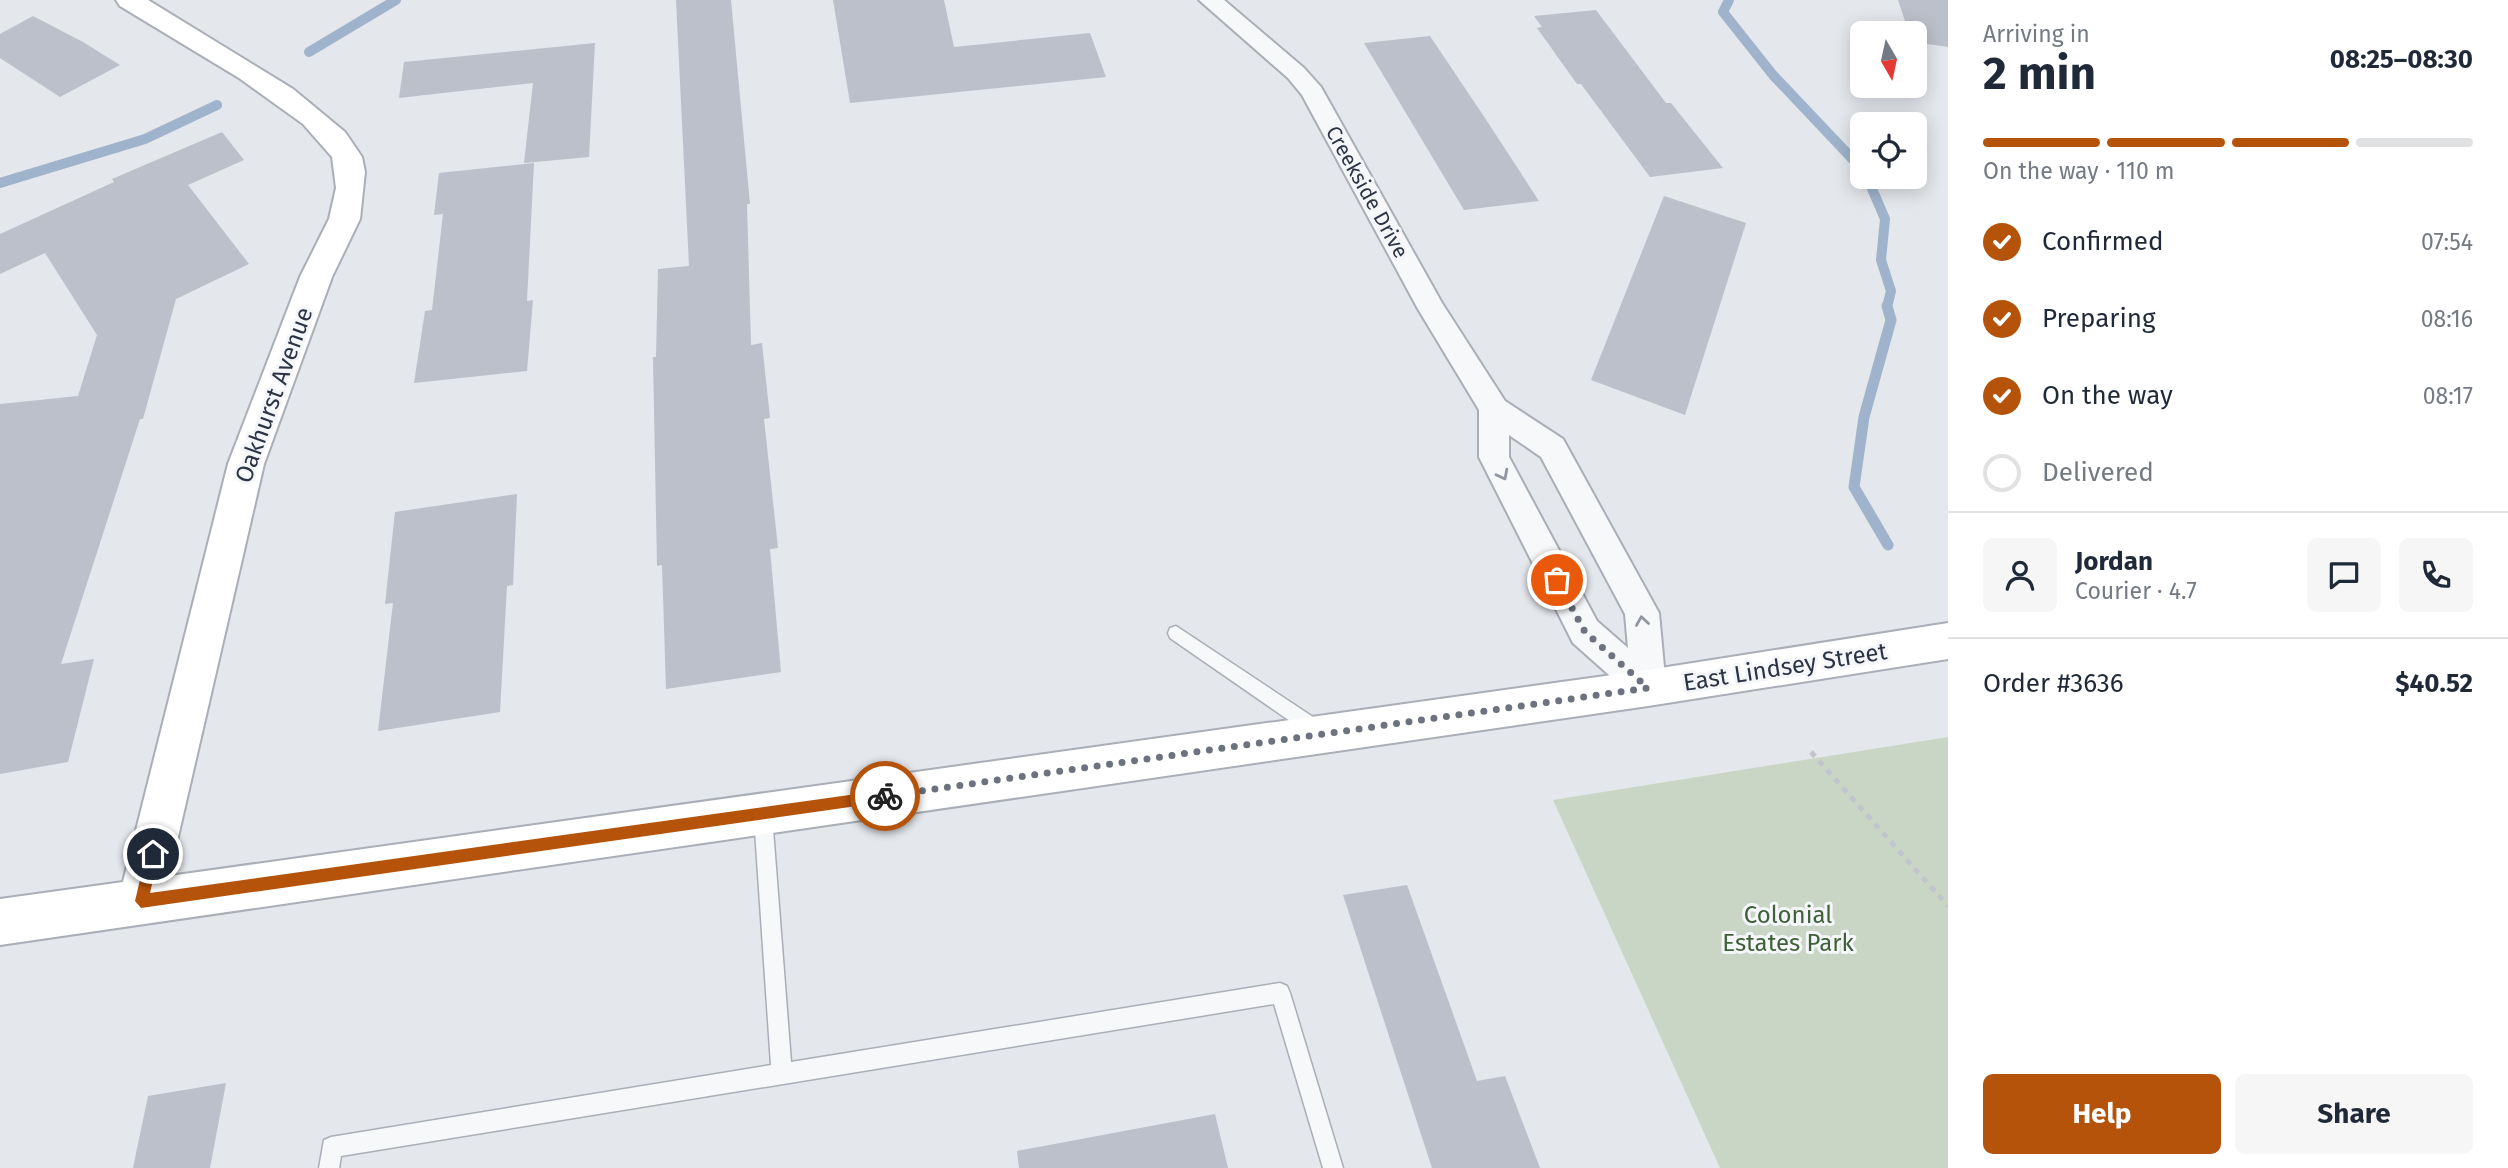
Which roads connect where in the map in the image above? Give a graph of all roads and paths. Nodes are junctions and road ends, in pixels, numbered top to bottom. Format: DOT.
graph roads {
  1 [pos="129,0"];
  2 [pos="1210,0"];
  3 [pos="1494,409"];
  4 [pos="1176,633"];
  5 [pos="1948,641"];
  6 [pos="1648,688"];
  7 [pos="1324,734"];
  8 [pos="1811,752"];
  9 [pos="762,813"];
  10 [pos="141,901"];
  11 [pos="1948,906"];
  12 [pos="0,922"];
  13 [pos="782,1073"];
  14 [pos="329,1168"];
  15 [pos="1333,1168"];
  1 -- 10 [label="street, Oakhurst Avenue"];
  2 -- 3 [label="street, Creekside Drive"];
  3 -- 6 [label="street, one-way"];
  6 -- 3 [label="street, Creekside Drive, one-way"];
  4 -- 7 [label="lane"];
  5 -- 6 [label="street, East Lindsey Street"];
  6 -- 7 [label="street, East Lindsey Street"];
  7 -- 9 [label="street, East Lindsey Street"];
  8 -- 11 [label="path"];
  9 -- 10 [label="street, East Lindsey Street"];
  9 -- 13 [label="lane"];
  10 -- 12 [label="street, East Lindsey Street"];
  13 -- 14 [label="lane"];
  13 -- 15 [label="lane"];
}
